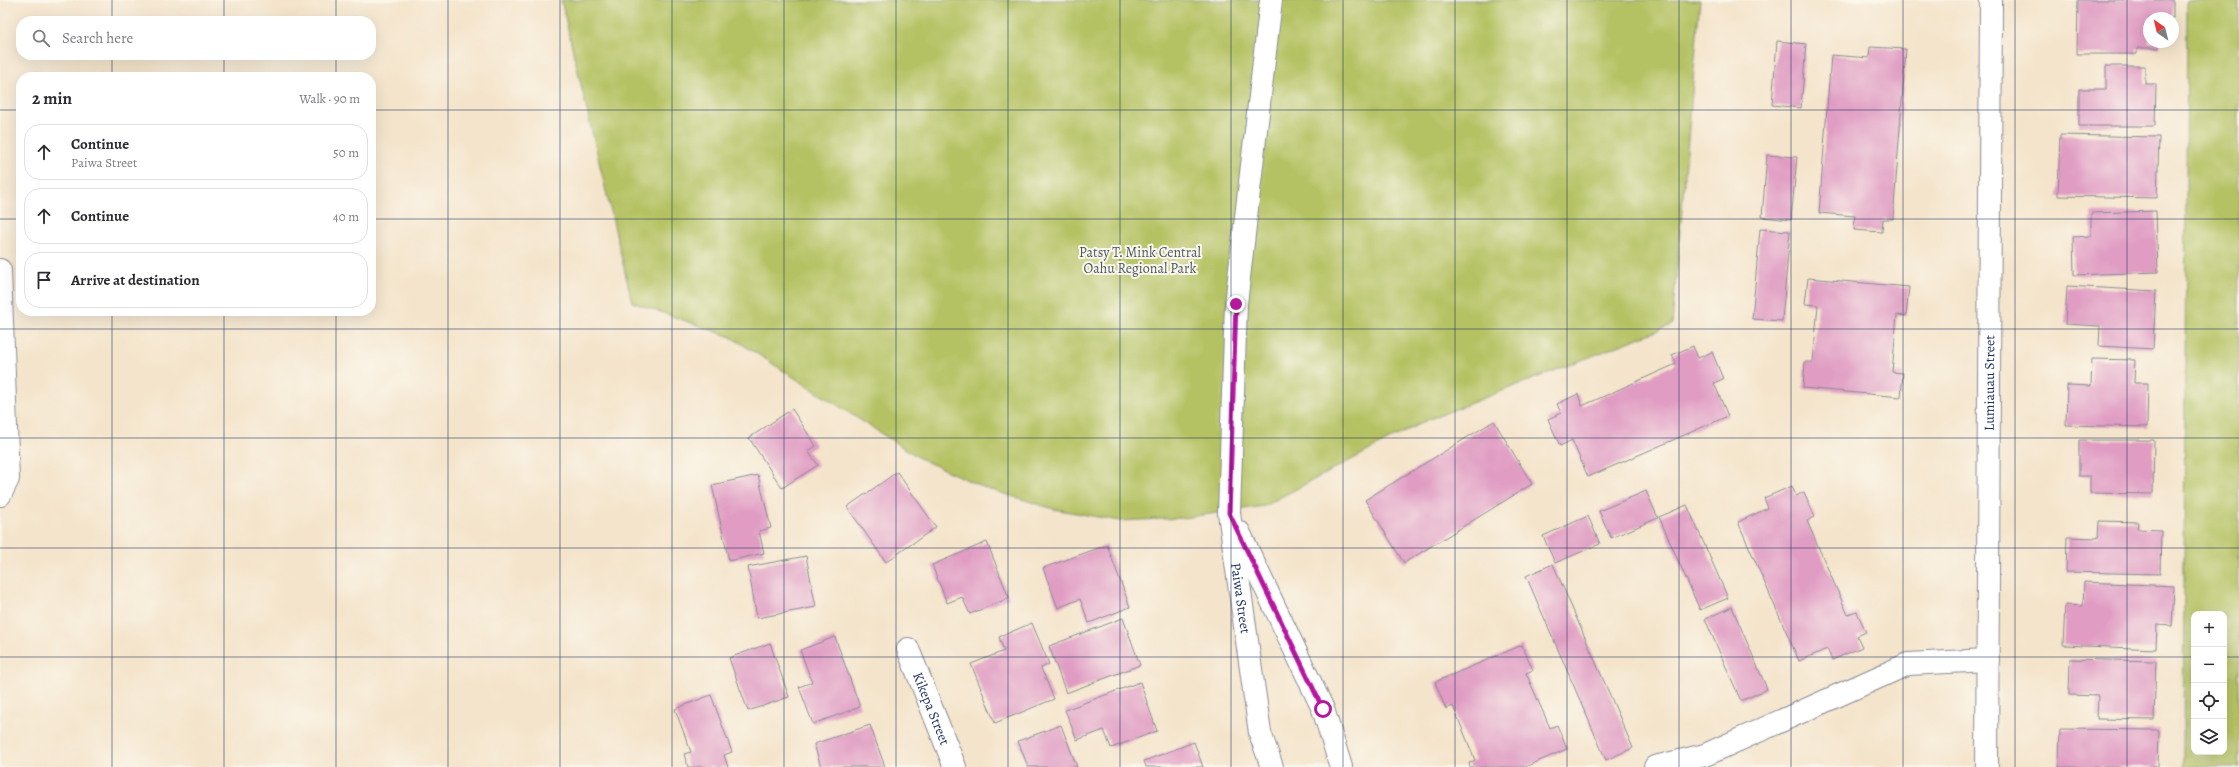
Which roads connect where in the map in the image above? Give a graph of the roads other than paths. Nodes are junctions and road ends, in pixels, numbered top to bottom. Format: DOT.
graph roads {
  1 [pos="1271,0"];
  2 [pos="1991,0"];
  3 [pos="0,270"];
  4 [pos="0,495"];
  5 [pos="1229,513"];
  6 [pos="908,650"];
  7 [pos="1988,660"];
  8 [pos="955,767"];
  9 [pos="1272,767"];
  10 [pos="1341,767"];
  11 [pos="1655,767"];
  12 [pos="1987,767"];
  1 -- 5 [label="street"];
  2 -- 7 [label="street, Lumiauau Street"];
  3 -- 4 [label="street"];
  5 -- 9 [label="street, Paiwa Street"];
  5 -- 10 [label="street, Paiwa Street"];
  6 -- 8 [label="street, Kikepa Street"];
  7 -- 11 [label="street"];
  7 -- 12 [label="street, Lumiauau Street"];
}
